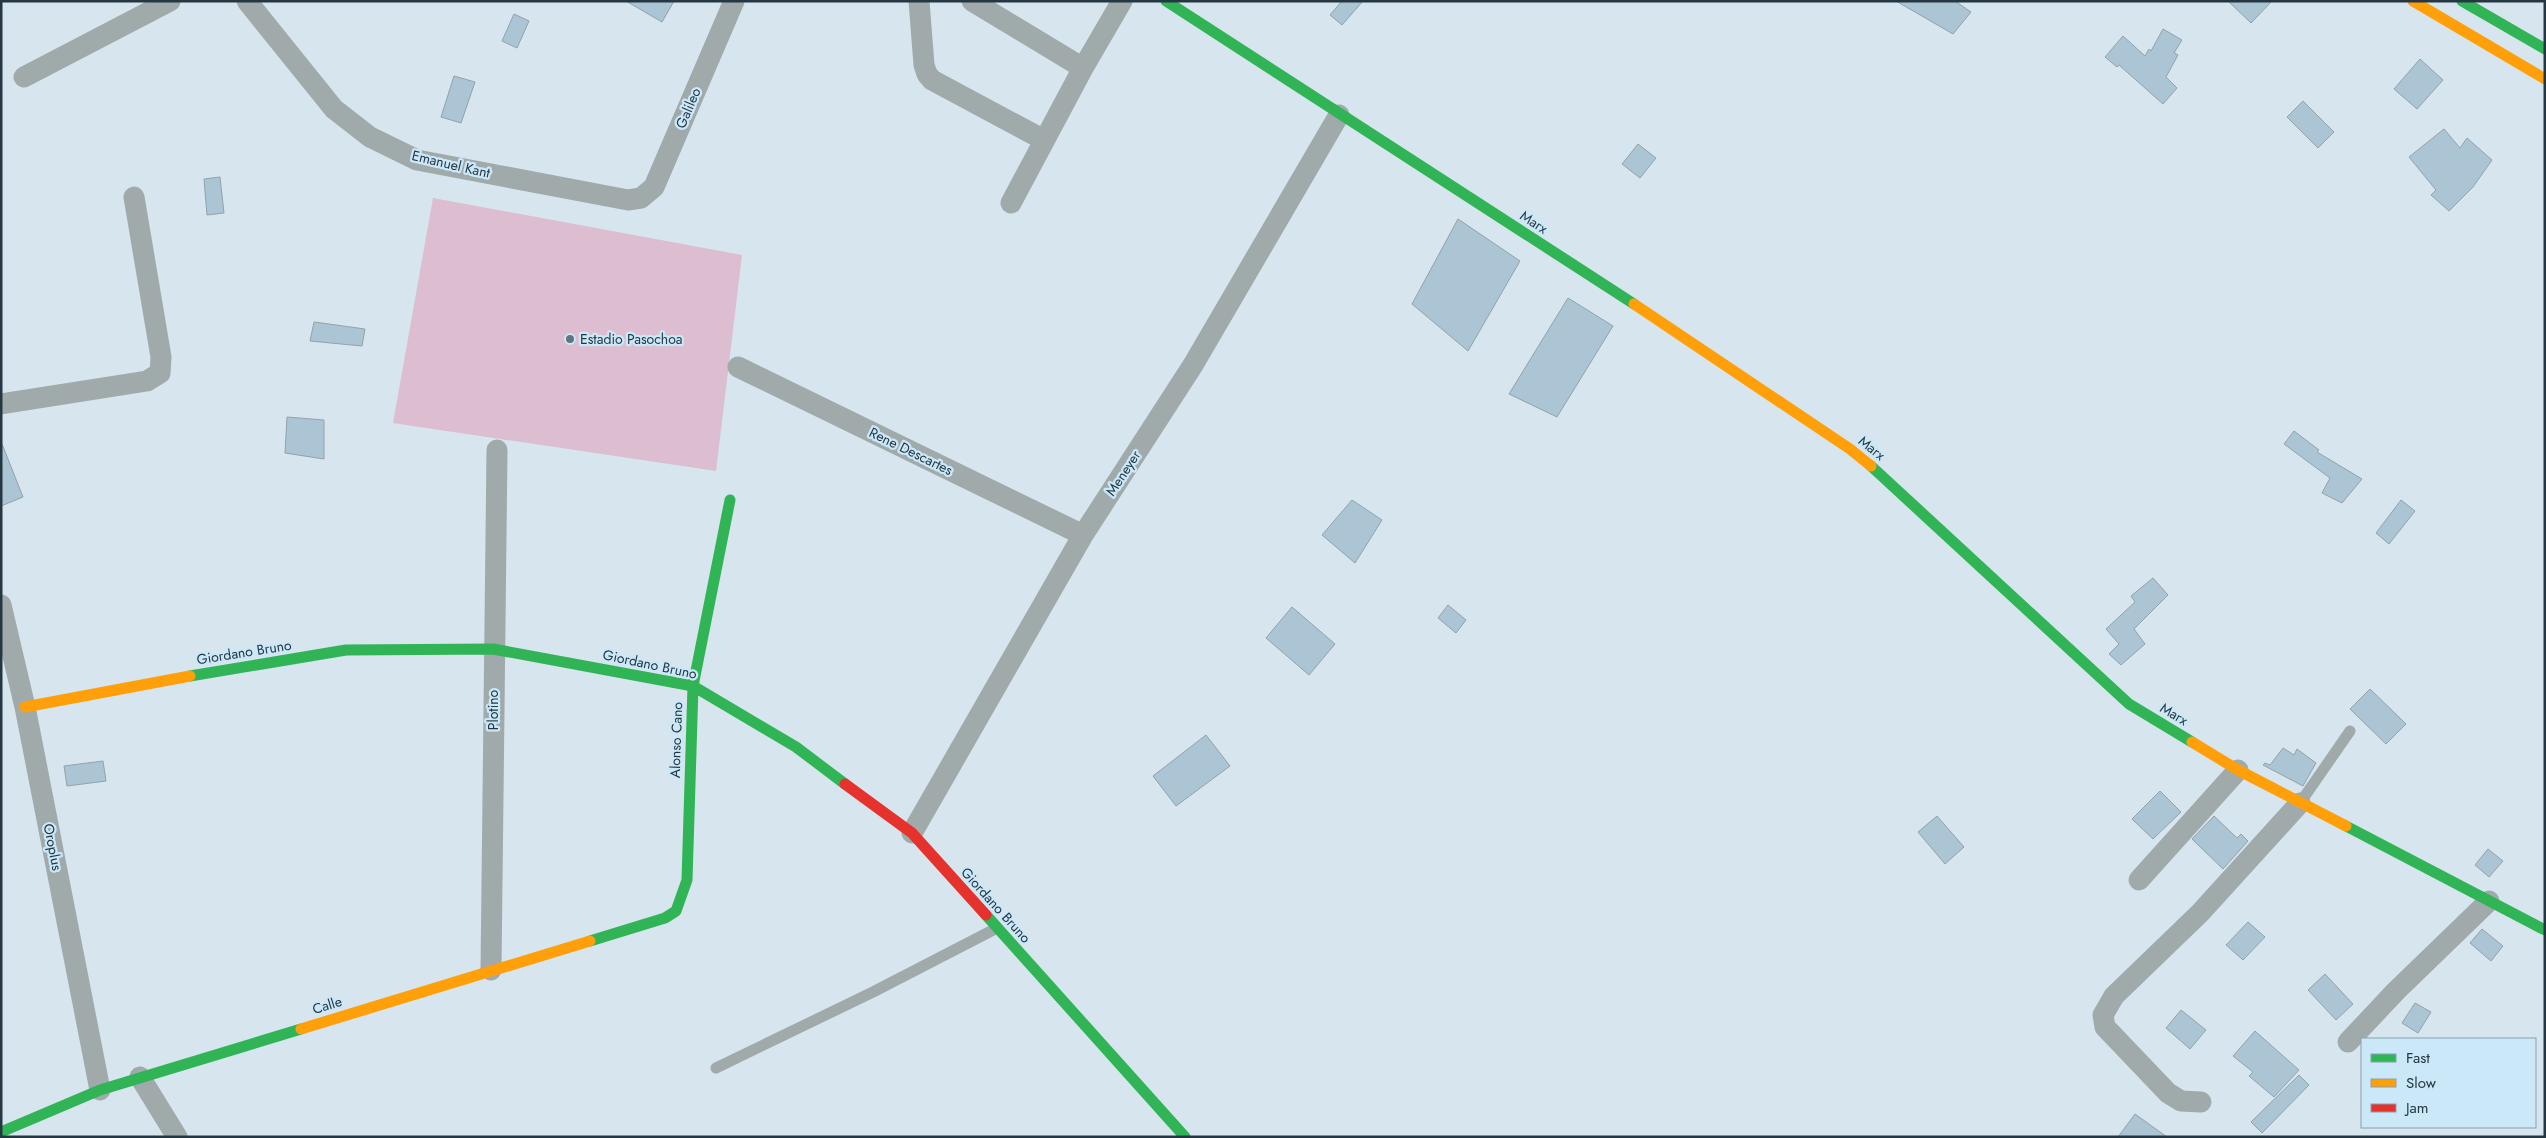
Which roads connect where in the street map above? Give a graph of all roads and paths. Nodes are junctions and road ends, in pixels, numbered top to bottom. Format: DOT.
graph roads {
  1 [pos="170,1"];
  2 [pos="247,1"];
  3 [pos="734,1"];
  4 [pos="920,1"];
  5 [pos="972,1"];
  6 [pos="1122,1"];
  7 [pos="1166,1"];
  8 [pos="2413,1"];
  9 [pos="2462,1"];
  10 [pos="2545,49"];
  11 [pos="1083,68"];
  12 [pos="24,77"];
  13 [pos="2545,79"];
  14 [pos="1339,115"];
  15 [pos="1044,140"];
  16 [pos="134,197"];
  17 [pos="628,200"];
  18 [pos="1011,203"];
  19 [pos="738,367"];
  20 [pos="1,404"];
  21 [pos="497,450"];
  22 [pos="730,500"];
  23 [pos="1083,534"];
  24 [pos="1,605"];
  25 [pos="493,649"];
  26 [pos="693,686"];
  27 [pos="26,707"];
  28 [pos="2350,731"];
  29 [pos="2238,770"];
  30 [pos="2300,803"];
  31 [pos="912,833"];
  32 [pos="2139,880"];
  33 [pos="2489,901"];
  34 [pos="665,918"];
  35 [pos="997,928"];
  36 [pos="2545,930"];
  37 [pos="491,970"];
  38 [pos="2348,1042"];
  39 [pos="716,1068"];
  40 [pos="140,1077"];
  41 [pos="100,1090"];
  42 [pos="2201,1102"];
  43 [pos="1,1132"];
  44 [pos="177,1137"];
  45 [pos="1186,1137"];
  1 -- 12 [label="street"];
  2 -- 17 [label="street, Emanuel Kant"];
  3 -- 17 [label="street, Galileo"];
  4 -- 15 [label="street"];
  5 -- 11 [label="street"];
  6 -- 11 [label="street"];
  7 -- 14 [label="street, Marx"];
  8 -- 13 [label="street"];
  9 -- 10 [label="street"];
  11 -- 15 [label="street"];
  14 -- 23 [label="street, Meneyer"];
  14 -- 29 [label="street, Marx"];
  15 -- 18 [label="street"];
  16 -- 20 [label="street"];
  19 -- 23 [label="street, Rene Descartes"];
  21 -- 25 [label="street, Plotino"];
  22 -- 26 [label="street, Alonso Cano"];
  23 -- 31 [label="street, Meneyer"];
  24 -- 27 [label="street, Oroplus"];
  25 -- 26 [label="street, Giordano Bruno"];
  25 -- 27 [label="street, Giordano Bruno"];
  25 -- 37 [label="street, Plotino"];
  26 -- 31 [label="street, Giordano Bruno"];
  26 -- 34 [label="street, Alonso Cano"];
  27 -- 41 [label="street, Oroplus"];
  28 -- 30 [label="lane"];
  29 -- 30 [label="street, Marx"];
  29 -- 32 [label="street"];
  30 -- 33 [label="street, Marx"];
  30 -- 42 [label="street"];
  31 -- 35 [label="street, Giordano Bruno"];
  33 -- 36 [label="street, Marx"];
  33 -- 38 [label="street"];
  34 -- 37 [label="street, Calle"];
  35 -- 39 [label="lane"];
  35 -- 45 [label="street, Giordano Bruno"];
  37 -- 40 [label="street, Calle"];
  40 -- 41 [label="street, Calle"];
  40 -- 44 [label="street"];
  41 -- 43 [label="street, Calle"];
}
